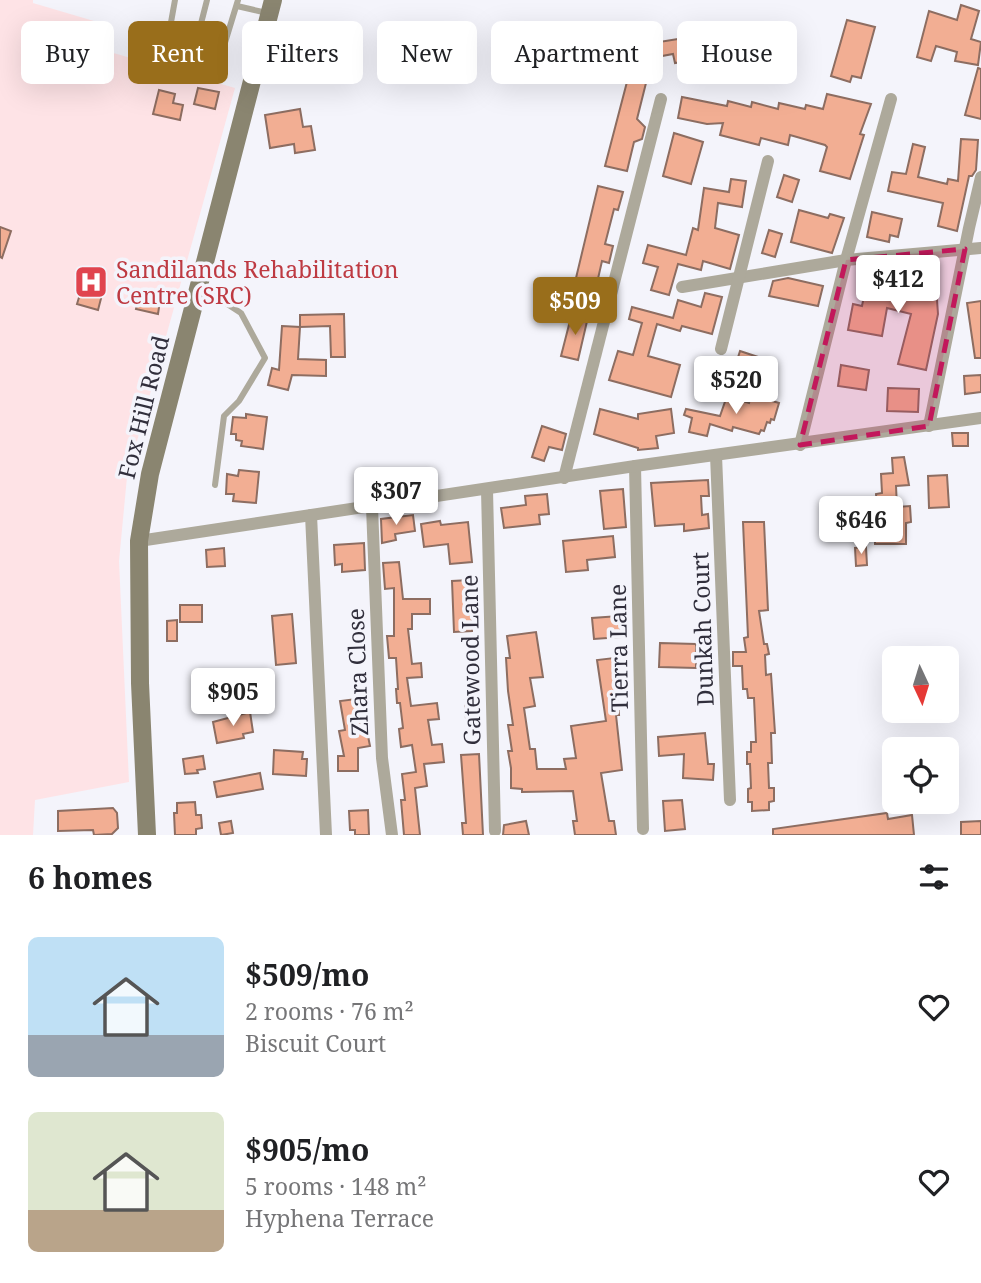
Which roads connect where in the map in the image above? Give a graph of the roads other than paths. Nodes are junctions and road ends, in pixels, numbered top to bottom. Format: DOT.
graph roads {
  1 [pos="175,0"];
  2 [pos="206,0"];
  3 [pos="237,3"];
  4 [pos="271,7"];
  5 [pos="171,21"];
  6 [pos="201,21"];
  7 [pos="228,31"];
  8 [pos="661,99"];
  9 [pos="891,99"];
  10 [pos="768,161"];
  11 [pos="981,177"];
  12 [pos="981,248"];
  13 [pos="965,249"];
  14 [pos="846,260"];
  15 [pos="738,278"];
  16 [pos="199,286"];
  17 [pos="682,287"];
  18 [pos="721,349"];
  19 [pos="981,418"];
  20 [pos="929,426"];
  21 [pos="800,445"];
  22 [pos="716,455"];
  23 [pos="635,466"];
  24 [pos="564,478"];
  25 [pos="215,485"];
  26 [pos="487,489"];
  27 [pos="372,507"];
  28 [pos="311,515"];
  29 [pos="139,541"];
  30 [pos="730,800"];
  31 [pos="643,829"];
  32 [pos="495,831"];
  33 [pos="147,835"];
  34 [pos="326,835"];
  35 [pos="392,835"];
  1 -- 5 [label="lane"];
  2 -- 6 [label="lane"];
  3 -- 4 [label="lane"];
  3 -- 7 [label="lane"];
  4 -- 16 [label="main road, Fox Hill Road"];
  8 -- 24 [label="street"];
  9 -- 14 [label="street"];
  10 -- 15 [label="street"];
  11 -- 13 [label="street"];
  12 -- 13 [label="street"];
  13 -- 14 [label="street"];
  13 -- 20 [label="street"];
  14 -- 15 [label="street"];
  14 -- 21 [label="street"];
  15 -- 17 [label="street"];
  15 -- 18 [label="street"];
  16 -- 25 [label="lane"];
  16 -- 29 [label="main road, Fox Hill Road"];
  19 -- 20 [label="street"];
  20 -- 21 [label="street"];
  21 -- 22 [label="street"];
  22 -- 23 [label="street"];
  22 -- 30 [label="street, Dunkah Court"];
  23 -- 24 [label="street"];
  23 -- 31 [label="street, Tierra Lane"];
  24 -- 26 [label="street"];
  26 -- 27 [label="street"];
  26 -- 32 [label="street, Gatewood Lane"];
  27 -- 28 [label="street"];
  27 -- 35 [label="street, Zhara Close"];
  28 -- 29 [label="street"];
  28 -- 34 [label="street"];
  29 -- 33 [label="main road, Fox Hill Road"];
}
